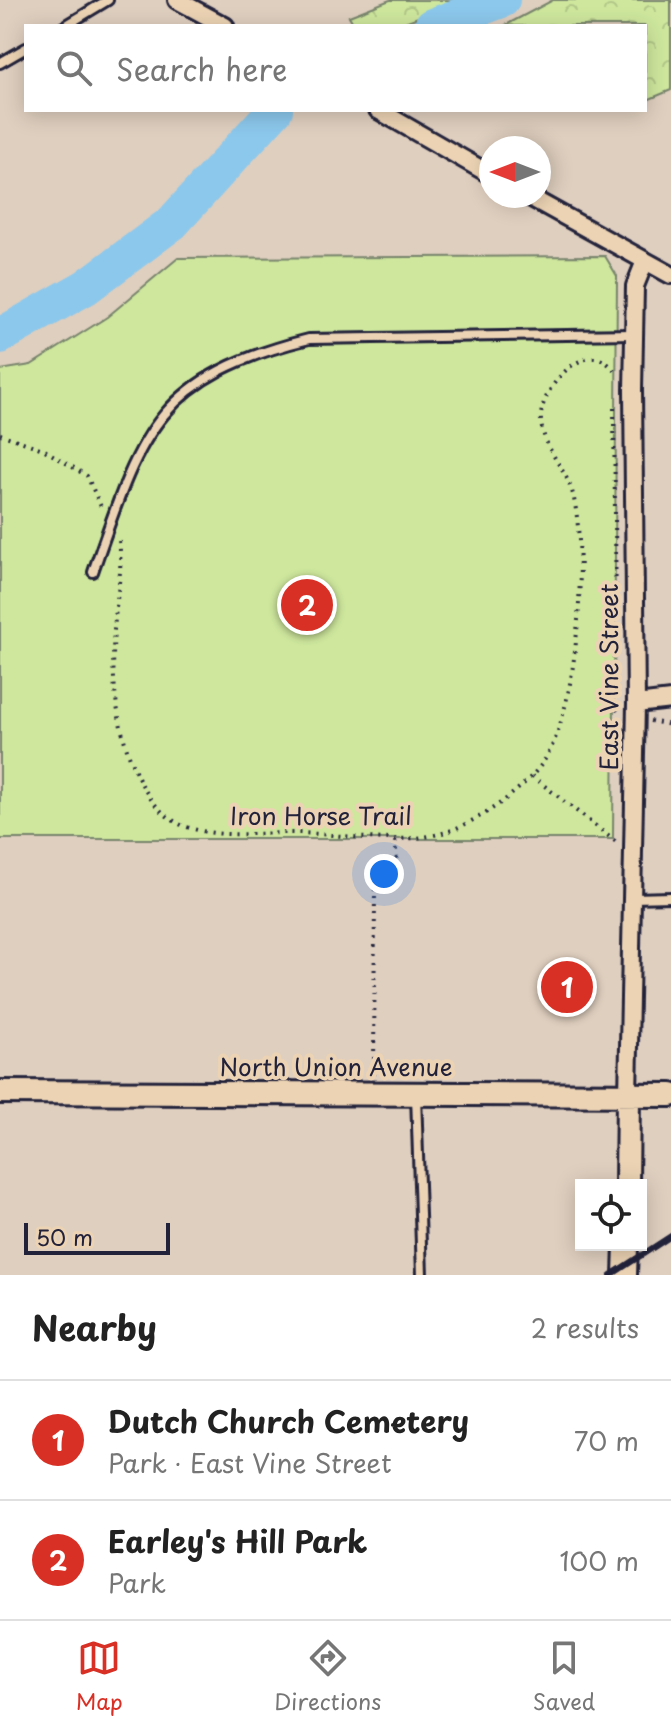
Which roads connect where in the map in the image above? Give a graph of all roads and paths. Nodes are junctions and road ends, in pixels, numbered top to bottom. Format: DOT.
graph roads {
  1 [pos="108,0"];
  2 [pos="177,0"];
  3 [pos="68,24"];
  4 [pos="221,24"];
  5 [pos="24,49"];
  6 [pos="0,63"];
  7 [pos="381,112"];
  8 [pos="479,168"];
  9 [pos="550,208"];
  10 [pos="645,261"];
  11 [pos="671,275"];
  12 [pos="634,334"];
  13 [pos="614,381"];
  14 [pos="614,405"];
  15 [pos="0,434"];
  16 [pos="111,520"];
  17 [pos="93,572"];
  18 [pos="671,700"];
  19 [pos="636,704"];
  20 [pos="611,705"];
  21 [pos="532,776"];
  22 [pos="395,838"];
  23 [pos="633,856"];
  24 [pos="671,897"];
  25 [pos="633,898"];
  26 [pos="0,1092"];
  27 [pos="374,1094"];
  28 [pos="416,1094"];
  29 [pos="628,1095"];
  30 [pos="671,1095"];
  31 [pos="627,1179"];
  32 [pos="626,1251"];
  33 [pos="422,1275"];
  34 [pos="625,1275"];
  1 -- 3 [label="lane"];
  2 -- 4 [label="street"];
  5 -- 6 [label="lane"];
  7 -- 8 [label="street"];
  9 -- 10 [label="street"];
  10 -- 11 [label="street"];
  10 -- 12 [label="street, East Vine Street"];
  12 -- 16 [label="lane"];
  12 -- 19 [label="street, East Vine Street"];
  13 -- 21 [label="path, Iron Horse Trail"];
  14 -- 20 [label="path"];
  15 -- 16 [label="path, Iron Horse Trail"];
  16 -- 17 [label="lane"];
  16 -- 22 [label="path, Iron Horse Trail"];
  18 -- 19 [label="street"];
  19 -- 23 [label="street, East Vine Street"];
  21 -- 22 [label="path, Iron Horse Trail"];
  21 -- 23 [label="path"];
  22 -- 27 [label="path"];
  23 -- 25 [label="street, East Vine Street"];
  24 -- 25 [label="lane"];
  25 -- 29 [label="street, East Vine Street"];
  26 -- 27 [label="main road, North Union Avenue"];
  27 -- 28 [label="main road, North Union Avenue"];
  28 -- 29 [label="main road, North Union Avenue"];
  28 -- 33 [label="lane"];
  29 -- 30 [label="main road, North Union Avenue"];
  29 -- 31 [label="main road"];
  32 -- 34 [label="main road"];
}
